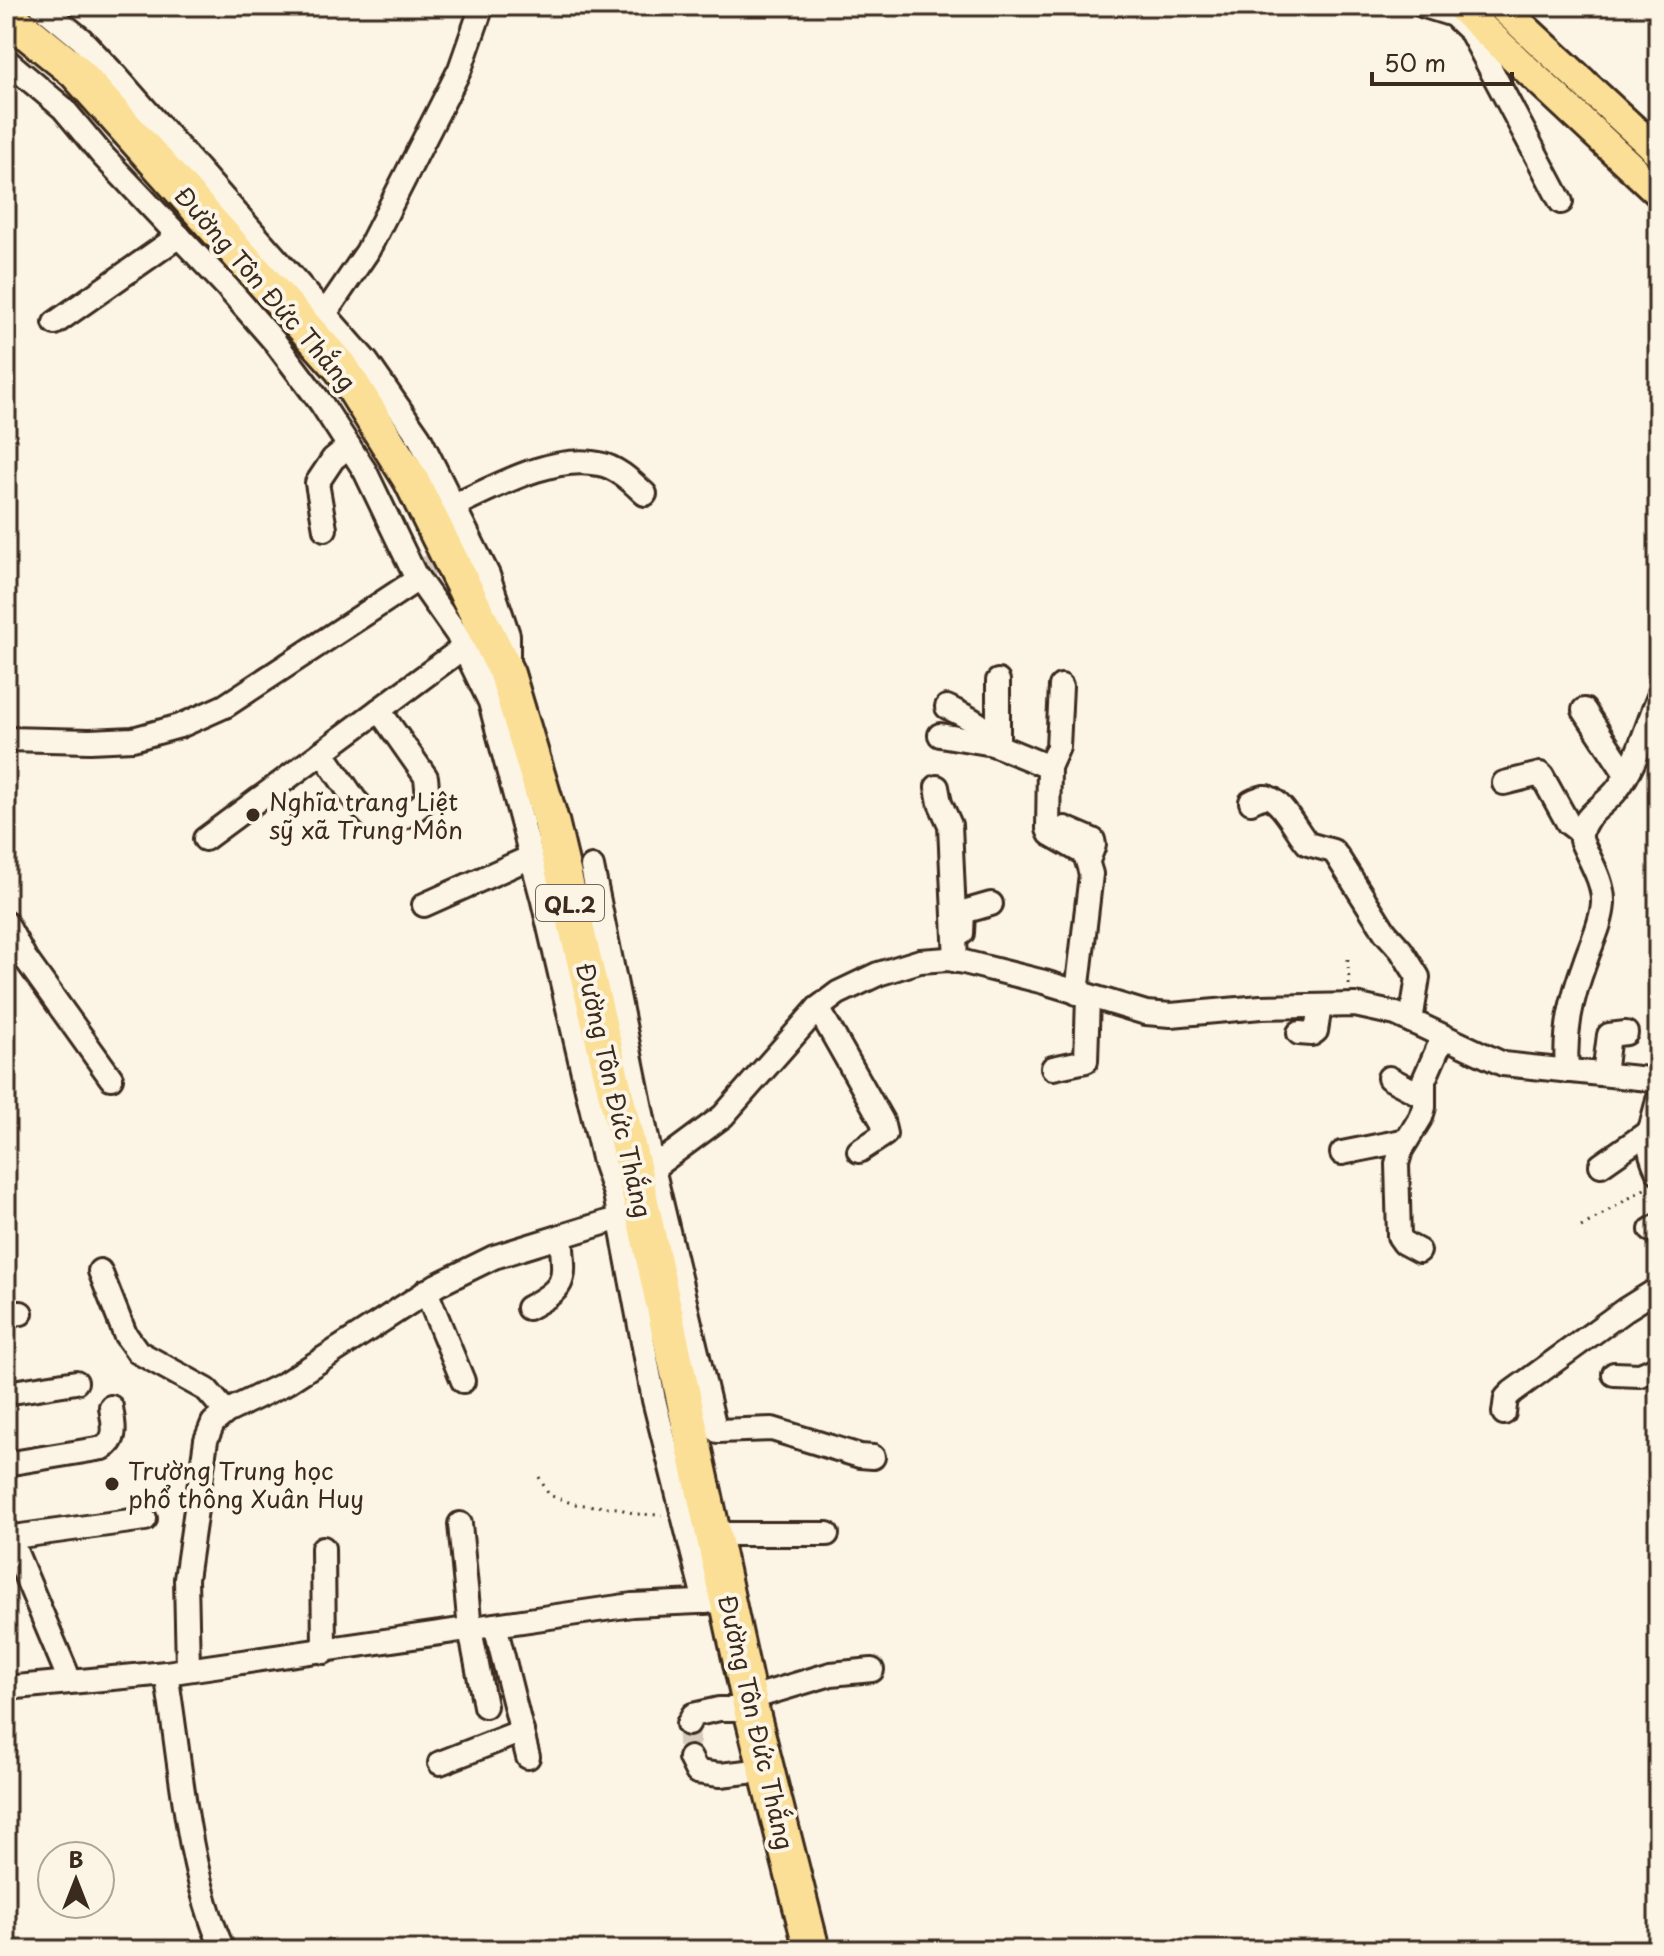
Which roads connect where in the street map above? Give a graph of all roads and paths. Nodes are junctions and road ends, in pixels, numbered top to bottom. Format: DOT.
graph roads {
  1 [pos="41,6"];
  2 [pos="482,6"];
  3 [pos="1424,6"];
  4 [pos="1459,6"];
  5 [pos="1501,6"];
  6 [pos="6,15"];
  7 [pos="6,60"];
  8 [pos="1658,152"];
  9 [pos="1658,192"];
  10 [pos="1561,202"];
  11 [pos="179,236"];
  12 [pos="326,312"];
  13 [pos="55,323"];
  14 [pos="349,446"];
  15 [pos="645,494"];
  16 [pos="453,506"];
  17 [pos="325,529"];
  18 [pos="419,574"];
  19 [pos="485,659"];
  20 [pos="998,681"];
  21 [pos="1061,686"];
  22 [pos="1658,699"];
  23 [pos="947,707"];
  24 [pos="379,710"];
  25 [pos="1584,710"];
  26 [pos="940,735"];
  27 [pos="6,739"];
  28 [pos="995,745"];
  29 [pos="322,752"];
  30 [pos="1049,767"];
  31 [pos="1626,774"];
  32 [pos="1504,783"];
  33 [pos="937,787"];
  34 [pos="1251,802"];
  35 [pos="1065,828"];
  36 [pos="1580,832"];
  37 [pos="205,839"];
  38 [pos="531,857"];
  39 [pos="1089,858"];
  40 [pos="592,867"];
  41 [pos="991,904"];
  42 [pos="424,905"];
  43 [pos="6,923"];
  44 [pos="1348,959"];
  45 [pos="960,961"];
  46 [pos="1082,995"];
  47 [pos="1349,1005"];
  48 [pos="1320,1006"];
  49 [pos="818,1008"];
  50 [pos="1411,1021"];
  51 [pos="1299,1033"];
  52 [pos="1626,1033"];
  53 [pos="1443,1037"];
  54 [pos="1053,1068"];
  55 [pos="1567,1071"];
  56 [pos="1604,1074"];
  57 [pos="111,1078"];
  58 [pos="1389,1078"];
  59 [pos="1658,1080"];
  60 [pos="1423,1096"];
  61 [pos="1658,1100"];
  62 [pos="1651,1130"];
  63 [pos="1407,1140"];
  64 [pos="859,1151"];
  65 [pos="1342,1153"];
  66 [pos="1601,1165"];
  67 [pos="1654,1179"];
  68 [pos="641,1183"];
  69 [pos="620,1218"];
  70 [pos="1581,1227"];
  71 [pos="561,1236"];
  72 [pos="1419,1251"];
  73 [pos="100,1271"];
  74 [pos="1658,1289"];
  75 [pos="426,1291"];
  76 [pos="528,1308"];
  77 [pos="1658,1367"];
  78 [pos="1614,1374"];
  79 [pos="463,1381"];
  80 [pos="76,1382"];
  81 [pos="6,1393"];
  82 [pos="111,1407"];
  83 [pos="226,1412"];
  84 [pos="1504,1413"];
  85 [pos="873,1457"];
  86 [pos="6,1464"];
  87 [pos="539,1477"];
  88 [pos="681,1509"];
  89 [pos="145,1519"];
  90 [pos="460,1524"];
  91 [pos="714,1534"];
  92 [pos="827,1534"];
  93 [pos="7,1535"];
  94 [pos="323,1548"];
  95 [pos="717,1601"];
  96 [pos="495,1625"];
  97 [pos="470,1629"];
  98 [pos="324,1652"];
  99 [pos="177,1670"];
  100 [pos="872,1670"];
  101 [pos="70,1681"];
  102 [pos="6,1688"];
  103 [pos="750,1704"];
  104 [pos="485,1706"];
  105 [pos="688,1724"];
  106 [pos="522,1731"];
  107 [pos="528,1757"];
  108 [pos="690,1758"];
  109 [pos="440,1763"];
  110 [pos="765,1770"];
  111 [pos="223,1950"];
  112 [pos="812,1950"];
  1 -- 12 [label="street"];
  2 -- 12 [label="street"];
  3 -- 10 [label="street"];
  4 -- 9 [label="main road"];
  5 -- 8 [label="main road"];
  6 -- 19 [label="highway, Đường Tôn Đức Thắng / QL.2"];
  7 -- 11 [label="street"];
  11 -- 13 [label="street"];
  11 -- 14 [label="street"];
  12 -- 16 [label="street"];
  14 -- 17 [label="street"];
  14 -- 18 [label="street"];
  15 -- 16 [label="street"];
  16 -- 19 [label="street"];
  18 -- 19 [label="street"];
  18 -- 27 [label="street"];
  19 -- 24 [label="street"];
  19 -- 38 [label="street"];
  19 -- 68 [label="highway, Đường Tôn Đức Thắng / QL.2"];
  20 -- 28 [label="street"];
  21 -- 30 [label="street"];
  22 -- 31 [label="street"];
  23 -- 28 [label="street"];
  24 -- 29 [label="street"];
  24 -- 29 [label="street"];
  25 -- 31 [label="street"];
  26 -- 28 [label="street"];
  28 -- 30 [label="street"];
  29 -- 37 [label="street"];
  30 -- 39 [label="street"];
  31 -- 36 [label="street"];
  32 -- 36 [label="street"];
  33 -- 45 [label="street"];
  34 -- 50 [label="street"];
  35 -- 39 [label="street"];
  36 -- 55 [label="street"];
  38 -- 42 [label="street"];
  38 -- 68 [label="street"];
  39 -- 46 [label="street"];
  40 -- 68 [label="street"];
  41 -- 45 [label="street"];
  43 -- 57 [label="street"];
  44 -- 47 [label="path"];
  45 -- 46 [label="street"];
  45 -- 49 [label="street"];
  46 -- 48 [label="street"];
  46 -- 54 [label="street"];
  47 -- 48 [label="street"];
  47 -- 50 [label="street"];
  48 -- 51 [label="street"];
  49 -- 64 [label="street"];
  49 -- 68 [label="street"];
  50 -- 53 [label="street"];
  52 -- 56 [label="street"];
  53 -- 55 [label="street"];
  53 -- 60 [label="street"];
  55 -- 56 [label="street"];
  56 -- 59 [label="street"];
  58 -- 60 [label="street"];
  60 -- 63 [label="street"];
  61 -- 62 [label="street"];
  62 -- 66 [label="street"];
  62 -- 67 [label="street"];
  63 -- 65 [label="street"];
  63 -- 72 [label="street"];
  67 -- 70 [label="path"];
  68 -- 69 [label="street"];
  68 -- 85 [label="street"];
  68 -- 91 [label="highway, Đường Tôn Đức Thắng / QL.2"];
  69 -- 71 [label="street"];
  69 -- 88 [label="street"];
  71 -- 75 [label="street"];
  71 -- 76 [label="street"];
  73 -- 83 [label="street"];
  74 -- 84 [label="street"];
  75 -- 79 [label="street"];
  75 -- 83 [label="street"];
  77 -- 78 [label="street"];
  80 -- 81 [label="street"];
  82 -- 86 [label="street"];
  83 -- 99 [label="street"];
  87 -- 88 [label="path"];
  88 -- 95 [label="street"];
  89 -- 93 [label="street"];
  90 -- 97 [label="street"];
  91 -- 92 [label="street"];
  91 -- 95 [label="highway, Đường Tôn Đức Thắng / QL.2"];
  93 -- 101 [label="street"];
  94 -- 98 [label="street"];
  95 -- 96 [label="street"];
  95 -- 103 [label="highway, Đường Tôn Đức Thắng / QL.2"];
  96 -- 97 [label="street"];
  96 -- 106 [label="street"];
  97 -- 98 [label="street"];
  97 -- 104 [label="street"];
  98 -- 99 [label="street"];
  99 -- 101 [label="street"];
  99 -- 111 [label="street"];
  100 -- 103 [label="street"];
  101 -- 102 [label="street"];
  103 -- 105 [label="street"];
  103 -- 110 [label="highway, Đường Tôn Đức Thắng / QL.2"];
  106 -- 107 [label="street"];
  106 -- 109 [label="street"];
  108 -- 110 [label="street"];
  110 -- 112 [label="highway, Đường Tôn Đức Thắng / QL.2"];
}
